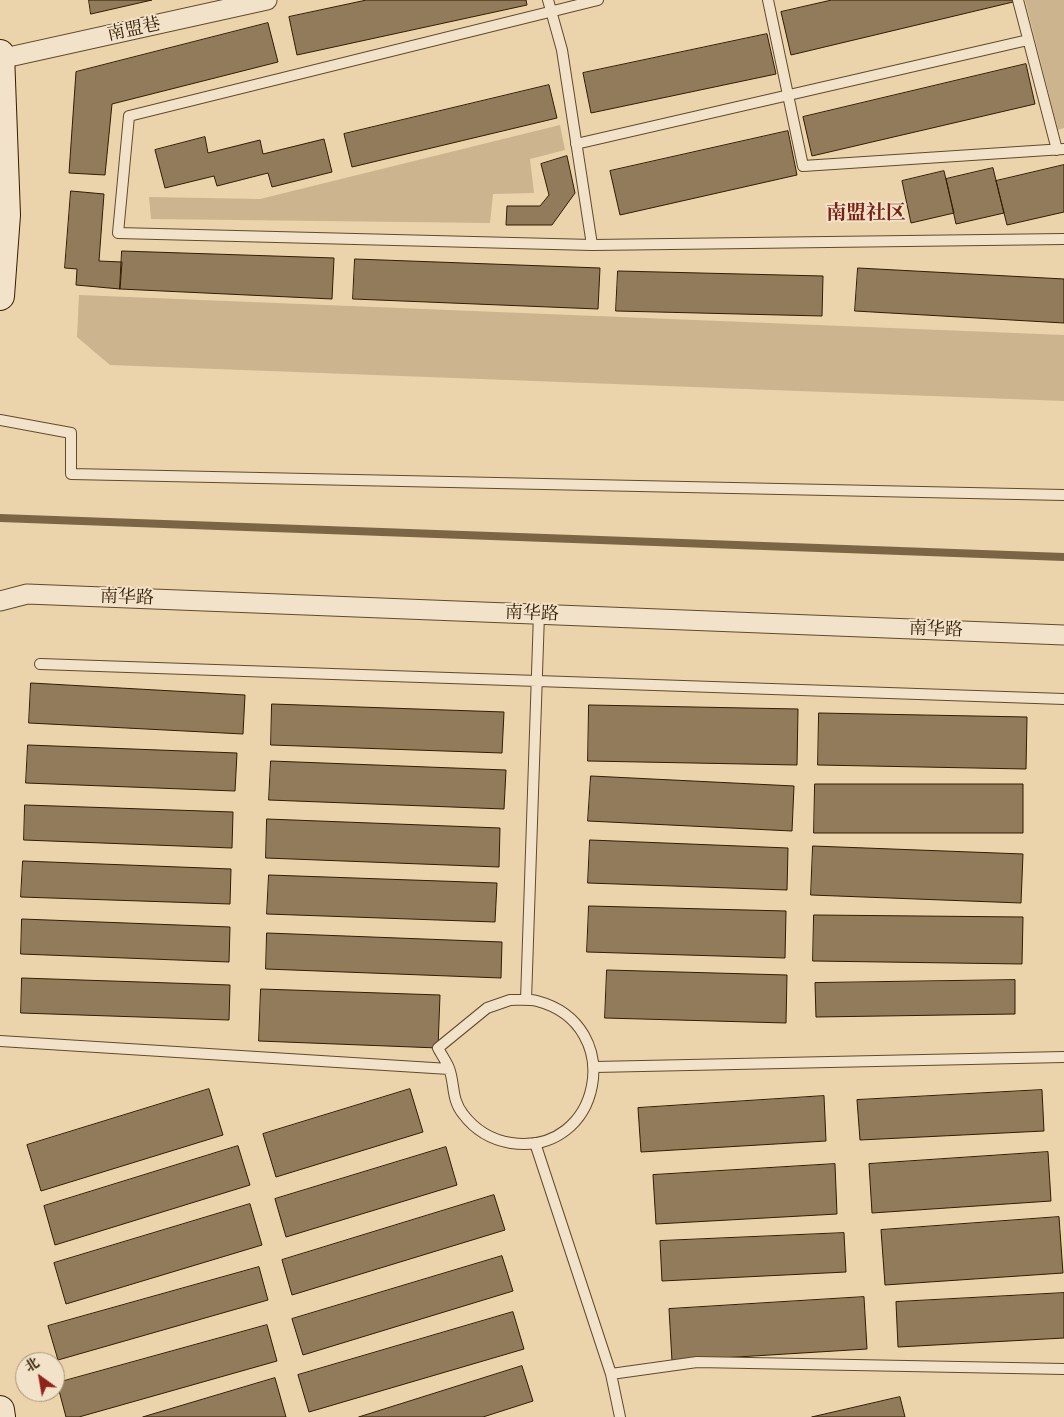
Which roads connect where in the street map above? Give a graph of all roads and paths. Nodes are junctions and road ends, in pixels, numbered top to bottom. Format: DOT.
graph roads {
  1 [pos="268,0"];
  2 [pos="548,0"];
  3 [pos="598,0"];
  4 [pos="768,0"];
  5 [pos="1018,0"];
  6 [pos="551,11"];
  7 [pos="1028,40"];
  8 [pos="0,57"];
  9 [pos="788,95"];
  10 [pos="576,144"];
  11 [pos="1060,149"];
  12 [pos="1064,239"];
  13 [pos="592,245"];
  14 [pos="0,296"];
  15 [pos="0,420"];
  16 [pos="1064,495"];
  17 [pos="0,601"];
  18 [pos="539,614"];
  19 [pos="1064,635"];
  20 [pos="40,664"];
  21 [pos="537,681"];
  22 [pos="1064,699"];
  23 [pos="526,1000"];
  24 [pos="0,1041"];
  25 [pos="1064,1057"];
  26 [pos="595,1067"];
  27 [pos="449,1069"];
  28 [pos="535,1142"];
  29 [pos="1064,1369"];
  30 [pos="611,1374"];
  31 [pos="0,1410"];
  32 [pos="1,1417"];
  33 [pos="620,1417"];
  1 -- 8 [label="street, 南盟巷"];
  2 -- 6 [label="lane"];
  3 -- 6 [label="lane"];
  4 -- 9 [label="lane"];
  5 -- 7 [label="lane"];
  6 -- 10 [label="lane"];
  6 -- 13 [label="lane"];
  7 -- 9 [label="lane"];
  7 -- 11 [label="lane"];
  8 -- 14 [label="main road"];
  9 -- 10 [label="lane"];
  9 -- 11 [label="lane"];
  10 -- 13 [label="lane"];
  12 -- 13 [label="lane"];
  15 -- 16 [label="lane"];
  17 -- 18 [label="street, 南华路"];
  18 -- 19 [label="street, 南华路"];
  18 -- 21 [label="lane"];
  20 -- 21 [label="lane"];
  21 -- 22 [label="lane"];
  21 -- 23 [label="lane"];
  23 -- 26 [label="lane"];
  23 -- 27 [label="lane"];
  24 -- 27 [label="lane"];
  25 -- 26 [label="lane"];
  26 -- 28 [label="lane"];
  27 -- 28 [label="lane"];
  28 -- 30 [label="lane"];
  29 -- 30 [label="lane"];
  30 -- 33 [label="lane"];
  31 -- 32 [label="main road"];
}
